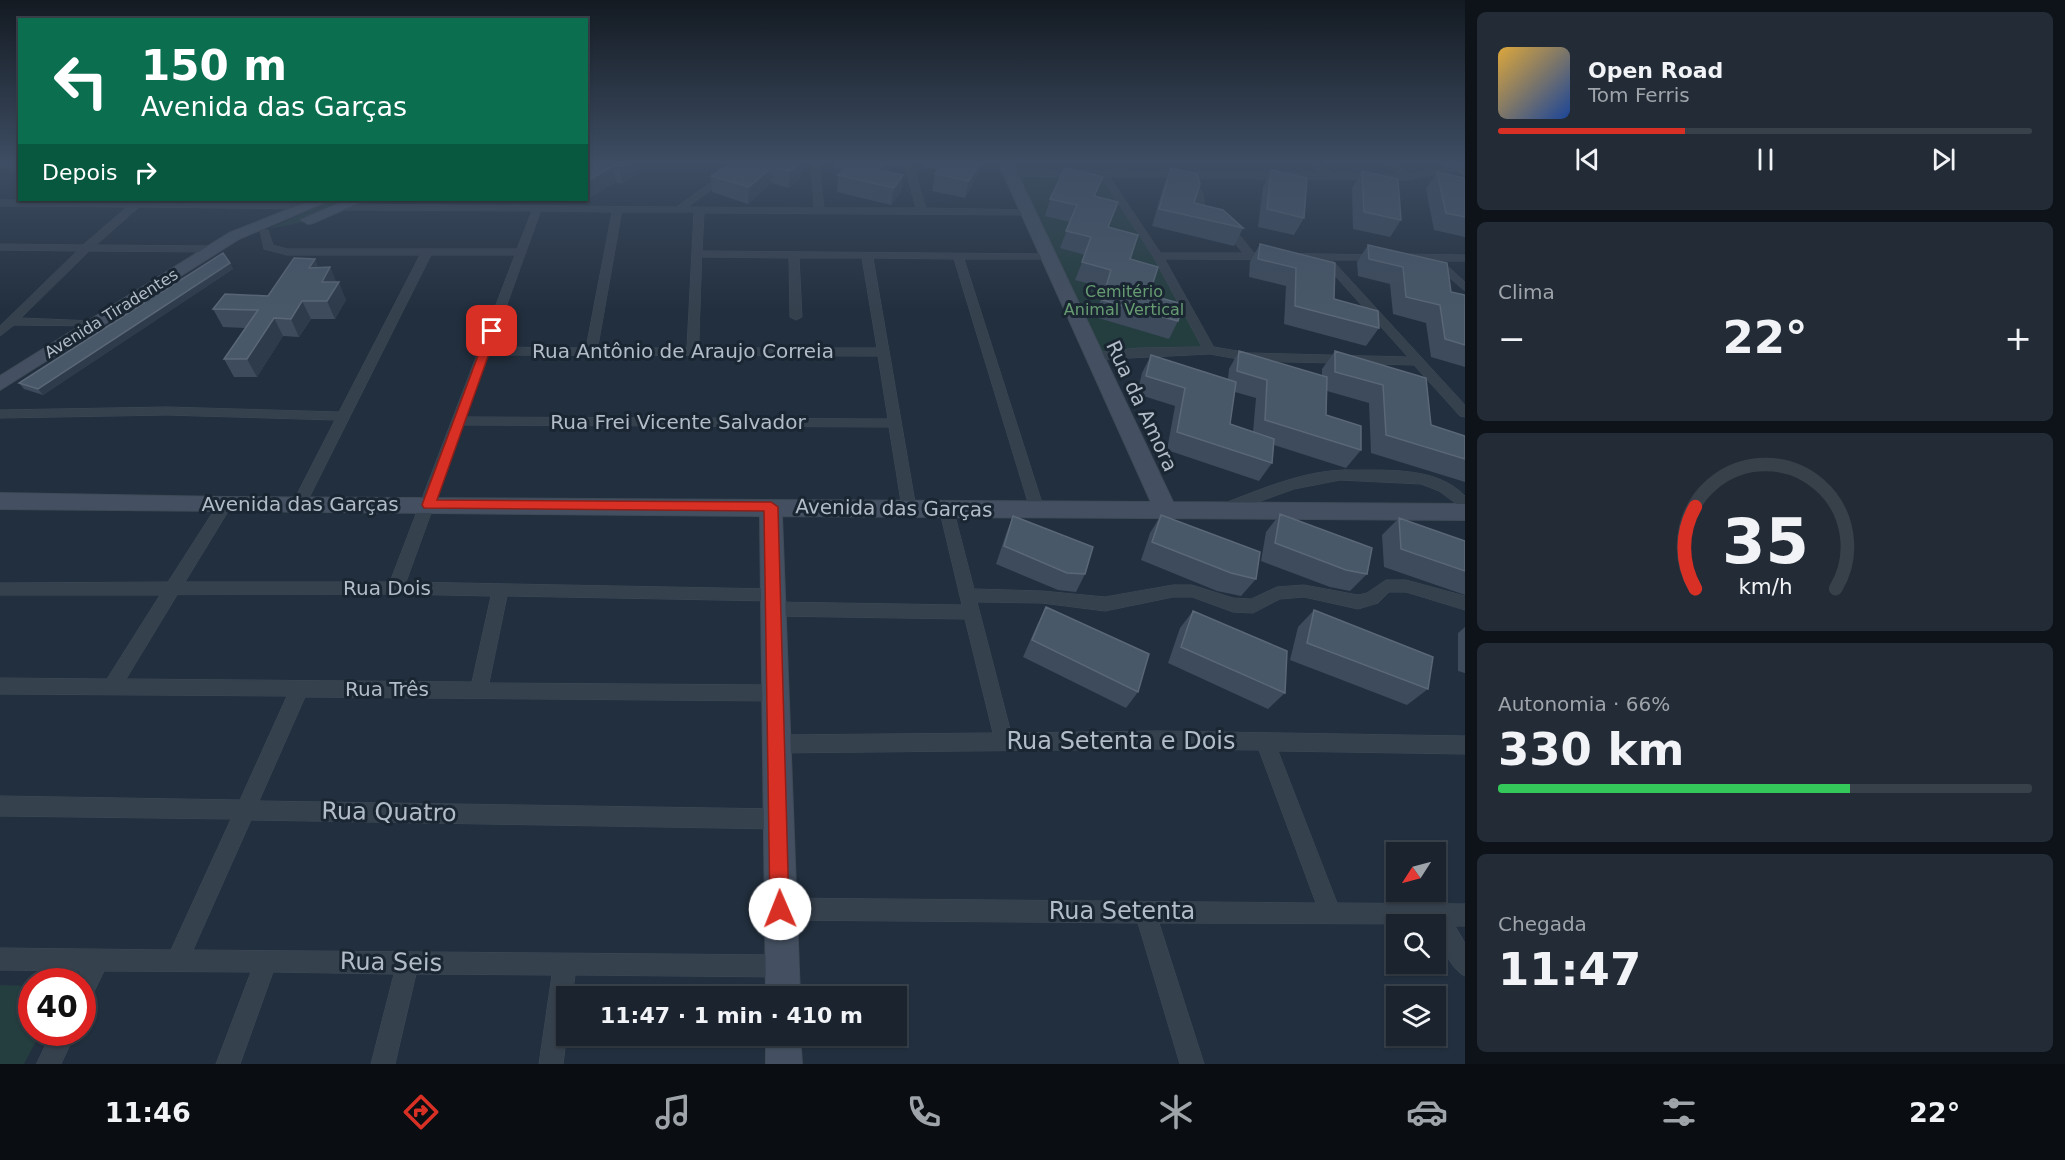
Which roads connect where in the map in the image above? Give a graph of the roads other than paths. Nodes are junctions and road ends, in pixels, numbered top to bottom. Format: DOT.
graph roads {
  1 [pos="128,212"];
  2 [pos="298,212"];
  3 [pos="301,212"];
  4 [pos="330,212"];
  5 [pos="530,212"];
  6 [pos="617,212"];
  7 [pos="699,212"];
  8 [pos="991,212"];
  9 [pos="1027,212"];
  10 [pos="1129,212"];
  11 [pos="1203,212"];
  12 [pos="264,232"];
  13 [pos="217,246"];
  14 [pos="0,247"];
  15 [pos="87,247"];
  16 [pos="427,252"];
  17 [pos="520,252"];
  18 [pos="697,255"];
  19 [pos="794,255"];
  20 [pos="867,255"];
  21 [pos="1250,255"];
  22 [pos="958,256"];
  23 [pos="1046,256"];
  24 [pos="1158,256"];
  25 [pos="1323,256"];
  26 [pos="1433,258"];
  27 [pos="1465,258"];
  28 [pos="1465,288"];
  29 [pos="795,317"];
  30 [pos="12,321"];
  31 [pos="93,324"];
  32 [pos="0,332"];
  33 [pos="1210,350"];
  34 [pos="484,351"];
  35 [pos="591,352"];
  36 [pos="693,352"];
  37 [pos="881,352"];
  38 [pos="1093,357"];
  39 [pos="1419,361"];
  40 [pos="0,384"];
  41 [pos="1465,413"];
  42 [pos="1,415"];
  43 [pos="343,416"];
  44 [pos="460,421"];
  45 [pos="896,423"];
  46 [pos="0,501"];
  47 [pos="299,504"];
  48 [pos="225,505"];
  49 [pos="428,505"];
  50 [pos="1465,505"];
  51 [pos="771,507"];
  52 [pos="909,508"];
  53 [pos="946,508"];
  54 [pos="1037,509"];
  55 [pos="1166,510"];
  56 [pos="1224,510"];
  57 [pos="1465,512"];
  58 [pos="396,588"];
  59 [pos="0,589"];
  60 [pos="175,589"];
  61 [pos="501,589"];
  62 [pos="773,602"];
  63 [pos="1465,603"];
  64 [pos="970,604"];
  65 [pos="0,686"];
  66 [pos="112,686"];
  67 [pos="300,688"];
  68 [pos="479,690"];
  69 [pos="774,693"];
  70 [pos="1265,741"];
  71 [pos="1004,742"];
  72 [pos="776,744"];
  73 [pos="1465,745"];
  74 [pos="0,806"];
  75 [pos="246,810"];
  76 [pos="779,819"];
  77 [pos="780,909"];
  78 [pos="1145,912"];
  79 [pos="1330,913"];
  80 [pos="1437,914"];
  81 [pos="1446,914"];
  82 [pos="1465,915"];
  83 [pos="1446,930"];
  84 [pos="0,959"];
  85 [pos="98,960"];
  86 [pos="267,960"];
  87 [pos="177,961"];
  88 [pos="408,963"];
  89 [pos="565,964"];
  90 [pos="1465,965"];
  91 [pos="782,966"];
  92 [pos="94,968"];
  93 [pos="783,986"];
  94 [pos="57,1046"];
  95 [pos="783,1046"];
  96 [pos="49,1064"];
  97 [pos="228,1064"];
  98 [pos="383,1064"];
  99 [pos="551,1064"];
  100 [pos="784,1064"];
  101 [pos="1192,1064"];
  1 -- 15 [label="street"];
  2 -- 13 [label="street, Avenida Tiradentes"];
  3 -- 12 [label="street"];
  4 -- 12 [label="street, Avenida Tiradentes"];
  5 -- 17 [label="street"];
  6 -- 35 [label="street"];
  7 -- 18 [label="street"];
  8 -- 9 [label="street"];
  9 -- 23 [label="street, Rua da Amora"];
  10 -- 24 [label="street"];
  11 -- 21 [label="street"];
  12 -- 13 [label="street, Avenida Tiradentes"];
  12 -- 16 [label="street"];
  13 -- 15 [label="street"];
  13 -- 31 [label="street, Avenida Tiradentes"];
  14 -- 15 [label="street"];
  15 -- 30 [label="street"];
  16 -- 17 [label="street"];
  16 -- 43 [label="street"];
  17 -- 34 [label="street"];
  18 -- 19 [label="street"];
  18 -- 36 [label="street"];
  19 -- 20 [label="street"];
  19 -- 29 [label="street"];
  20 -- 22 [label="street"];
  20 -- 37 [label="street"];
  21 -- 24 [label="street"];
  21 -- 25 [label="street"];
  22 -- 23 [label="street"];
  22 -- 54 [label="street"];
  23 -- 38 [label="street, Rua da Amora"];
  24 -- 33 [label="street"];
  25 -- 26 [label="street"];
  25 -- 39 [label="street"];
  26 -- 27 [label="street"];
  26 -- 28 [label="street"];
  30 -- 31 [label="street"];
  30 -- 32 [label="street"];
  31 -- 40 [label="street, Avenida Tiradentes"];
  33 -- 38 [label="street"];
  33 -- 39 [label="street"];
  34 -- 35 [label="street, Rua Antônio de Araujo Correia"];
  34 -- 44 [label="street"];
  35 -- 36 [label="street, Rua Antônio de Araujo Correia"];
  36 -- 37 [label="street, Rua Antônio de Araujo Correia"];
  37 -- 45 [label="street"];
  38 -- 55 [label="street, Rua da Amora"];
  39 -- 41 [label="street"];
  42 -- 43 [label="street"];
  43 -- 47 [label="street"];
  44 -- 45 [label="street, Rua Frei Vicente Salvador"];
  44 -- 49 [label="street"];
  45 -- 52 [label="street"];
  46 -- 48 [label="street, Avenida das Garças"];
  47 -- 48 [label="street, Avenida das Garças"];
  47 -- 49 [label="street, Avenida das Garças"];
  48 -- 60 [label="street"];
  49 -- 51 [label="street, Avenida das Garças"];
  49 -- 58 [label="street"];
  50 -- 56 [label="street"];
  51 -- 52 [label="street, Avenida das Garças"];
  51 -- 62 [label="street"];
  52 -- 53 [label="street, Avenida das Garças"];
  53 -- 54 [label="street, Avenida das Garças"];
  53 -- 64 [label="street"];
  54 -- 55 [label="street, Avenida das Garças"];
  55 -- 56 [label="street, Avenida das Garças"];
  56 -- 57 [label="street, Avenida das Garças"];
  58 -- 60 [label="street, Rua Dois"];
  58 -- 61 [label="street, Rua Dois"];
  59 -- 60 [label="street, Rua Dois"];
  60 -- 66 [label="street"];
  61 -- 62 [label="street, Rua Dois"];
  61 -- 68 [label="street"];
  62 -- 64 [label="street, Rua Dois"];
  62 -- 69 [label="street"];
  63 -- 64 [label="street, Rua Dois"];
  64 -- 71 [label="street"];
  65 -- 66 [label="street, Rua Três"];
  66 -- 67 [label="street, Rua Três"];
  67 -- 68 [label="street, Rua Três"];
  67 -- 75 [label="street"];
  68 -- 69 [label="street, Rua Três"];
  69 -- 72 [label="street"];
  70 -- 71 [label="street, Rua Setenta e Dois"];
  70 -- 73 [label="street, Rua Setenta e Dois"];
  70 -- 79 [label="street"];
  71 -- 72 [label="street, Rua Setenta e Dois"];
  72 -- 76 [label="street"];
  74 -- 75 [label="street, Rua Quatro"];
  75 -- 76 [label="street, Rua Quatro"];
  75 -- 87 [label="street"];
  76 -- 77 [label="street"];
  77 -- 78 [label="street, Rua Setenta"];
  77 -- 91 [label="street"];
  78 -- 79 [label="street, Rua Setenta"];
  78 -- 101 [label="street"];
  79 -- 80 [label="street, Rua Setenta"];
  81 -- 82 [label="street, Rua Setenta"];
  83 -- 90 [label="street"];
  84 -- 85 [label="street, Rua Seis"];
  85 -- 87 [label="street, Rua Seis"];
  85 -- 92 [label="street"];
  86 -- 87 [label="street, Rua Seis"];
  86 -- 88 [label="street, Rua Seis"];
  86 -- 97 [label="street"];
  88 -- 89 [label="street, Rua Seis"];
  88 -- 98 [label="street"];
  89 -- 91 [label="street, Rua Seis"];
  89 -- 99 [label="street"];
  91 -- 93 [label="street"];
  94 -- 96 [label="street"];
  95 -- 100 [label="street"];
}
